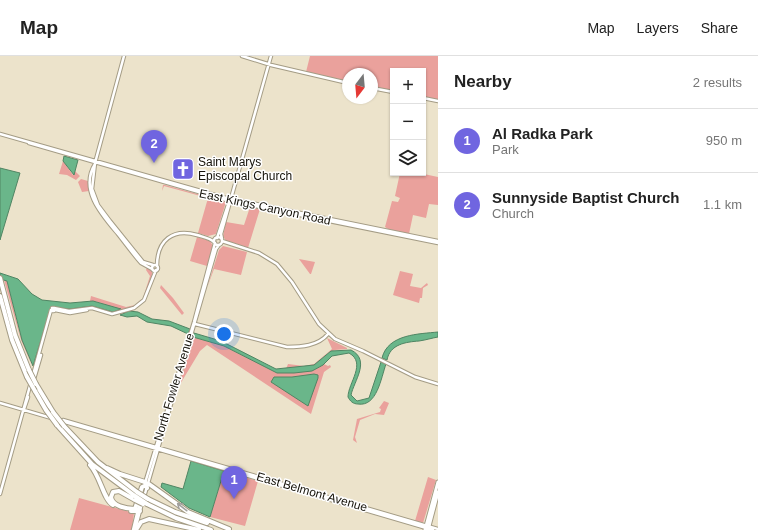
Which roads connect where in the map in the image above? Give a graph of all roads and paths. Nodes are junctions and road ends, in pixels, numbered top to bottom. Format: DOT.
graph roads {
  1 [pos="124,56"];
  2 [pos="242,56"];
  3 [pos="271,56"];
  4 [pos="269,64"];
  5 [pos="342,82"];
  6 [pos="378,89"];
  7 [pos="390,91"];
  8 [pos="426,99"];
  9 [pos="438,101"];
  10 [pos="1,134"];
  11 [pos="19,141"];
  12 [pos="30,142"];
  13 [pos="96,162"];
  14 [pos="185,189"];
  15 [pos="204,192"];
  16 [pos="230,200"];
  17 [pos="265,208"];
  18 [pos="279,209"];
  19 [pos="343,223"];
  20 [pos="206,238"];
  21 [pos="216,238"];
  22 [pos="222,240"];
  23 [pos="438,242"];
  24 [pos="214,243"];
  25 [pos="221,245"];
  26 [pos="158,258"];
  27 [pos="153,268"];
  28 [pos="0,279"];
  29 [pos="0,296"];
  30 [pos="194,324"];
  31 [pos="191,334"];
  32 [pos="328,335"];
  33 [pos="186,349"];
  34 [pos="184,362"];
  35 [pos="438,384"];
  36 [pos="0,403"];
  37 [pos="24,410"];
  38 [pos="163,423"];
  39 [pos="162,435"];
  40 [pos="74,445"];
  41 [pos="156,448"];
  42 [pos="87,451"];
  43 [pos="253,477"];
  44 [pos="267,479"];
  45 [pos="438,482"];
  46 [pos="146,485"];
  47 [pos="437,487"];
  48 [pos="438,492"];
  49 [pos="0,494"];
  50 [pos="136,496"];
  51 [pos="434,496"];
  52 [pos="148,503"];
  53 [pos="435,503"];
  54 [pos="433,511"];
  55 [pos="138,512"];
  56 [pos="427,528"];
  57 [pos="438,529"];
  58 [pos="135,530"];
  59 [pos="199,530"];
  60 [pos="211,530"];
  61 [pos="232,530"];
  62 [pos="433,530"];
  1 -- 13 [label="street"];
  2 -- 4 [label="street"];
  3 -- 4 [label="street"];
  4 -- 5 [label="street"];
  4 -- 16 [label="street"];
  6 -- 7 [label="street"];
  8 -- 9 [label="street"];
  10 -- 11 [label="street, East Kings Canyon Road"];
  10 -- 12 [label="street, East Kings Canyon Road"];
  11 -- 12 [label="street"];
  11 -- 13 [label="street, East Kings Canyon Road"];
  12 -- 13 [label="street, East Kings Canyon Road"];
  13 -- 14 [label="street, East Kings Canyon Road"];
  13 -- 15 [label="street, East Kings Canyon Road"];
  13 -- 27 [label="street"];
  14 -- 15 [label="street"];
  14 -- 16 [label="street, East Kings Canyon Road"];
  15 -- 16 [label="street, East Kings Canyon Road"];
  16 -- 17 [label="street, East Kings Canyon Road"];
  16 -- 18 [label="street, East Kings Canyon Road"];
  16 -- 21 [label="street"];
  16 -- 22 [label="street"];
  17 -- 18 [label="street"];
  17 -- 19 [label="street, East Kings Canyon Road"];
  18 -- 19 [label="street, East Kings Canyon Road"];
  19 -- 23 [label="street, East Kings Canyon Road"];
  19 -- 23 [label="street, East Kings Canyon Road"];
  20 -- 21 [label="street"];
  20 -- 24 [label="street"];
  20 -- 26 [label="street"];
  21 -- 22 [label="street"];
  21 -- 24 [label="street, North Fowler Avenue"];
  22 -- 25 [label="street, North Fowler Avenue"];
  22 -- 32 [label="street"];
  24 -- 25 [label="street"];
  24 -- 30 [label="street, North Fowler Avenue"];
  25 -- 30 [label="street, North Fowler Avenue"];
  25 -- 32 [label="street"];
  26 -- 27 [label="street"];
  26 -- 27 [label="street"];
  27 -- 37 [label="street"];
  28 -- 42 [label="highway, bridge"];
  29 -- 40 [label="highway, bridge"];
  30 -- 31 [label="street, North Fowler Avenue"];
  30 -- 32 [label="street"];
  31 -- 33 [label="street, North Fowler Avenue"];
  31 -- 34 [label="street, North Fowler Avenue"];
  32 -- 35 [label="street"];
  33 -- 34 [label="street"];
  33 -- 38 [label="street, North Fowler Avenue"];
  34 -- 39 [label="street, North Fowler Avenue"];
  36 -- 37 [label="street, East Belmont Avenue"];
  37 -- 41 [label="street, East Belmont Avenue"];
  37 -- 49 [label="street"];
  38 -- 39 [label="street"];
  38 -- 41 [label="street, North Fowler Avenue"];
  39 -- 41 [label="street, North Fowler Avenue"];
  40 -- 50 [label="highway"];
  40 -- 55 [label="highway"];
  41 -- 43 [label="street, East Belmont Avenue"];
  41 -- 44 [label="street, East Belmont Avenue"];
  41 -- 46 [label="street, North Fowler Avenue"];
  42 -- 46 [label="highway"];
  42 -- 50 [label="highway"];
  43 -- 44 [label="street"];
  43 -- 56 [label="street, East Belmont Avenue"];
  44 -- 56 [label="street, East Belmont Avenue"];
  45 -- 47 [label="main road"];
  46 -- 50 [label="highway"];
  46 -- 55 [label="street, North Fowler Avenue"];
  61 -- 46 [label="highway, one-way"];
  47 -- 51 [label="main road"];
  47 -- 53 [label="main road"];
  48 -- 53 [label="main road"];
  50 -- 52 [label="highway, bridge"];
  50 -- 52 [label="highway, bridge"];
  51 -- 54 [label="main road"];
  51 -- 56 [label="main road"];
  52 -- 60 [label="highway"];
  52 -- 61 [label="highway"];
  53 -- 54 [label="main road"];
  54 -- 56 [label="main road"];
  55 -- 58 [label="street, North Fowler Avenue"];
  56 -- 57 [label="street, East Belmont Avenue"];
  56 -- 62 [label="street, East Belmont Avenue"];
  58 -- 59 [label="highway"];
}
